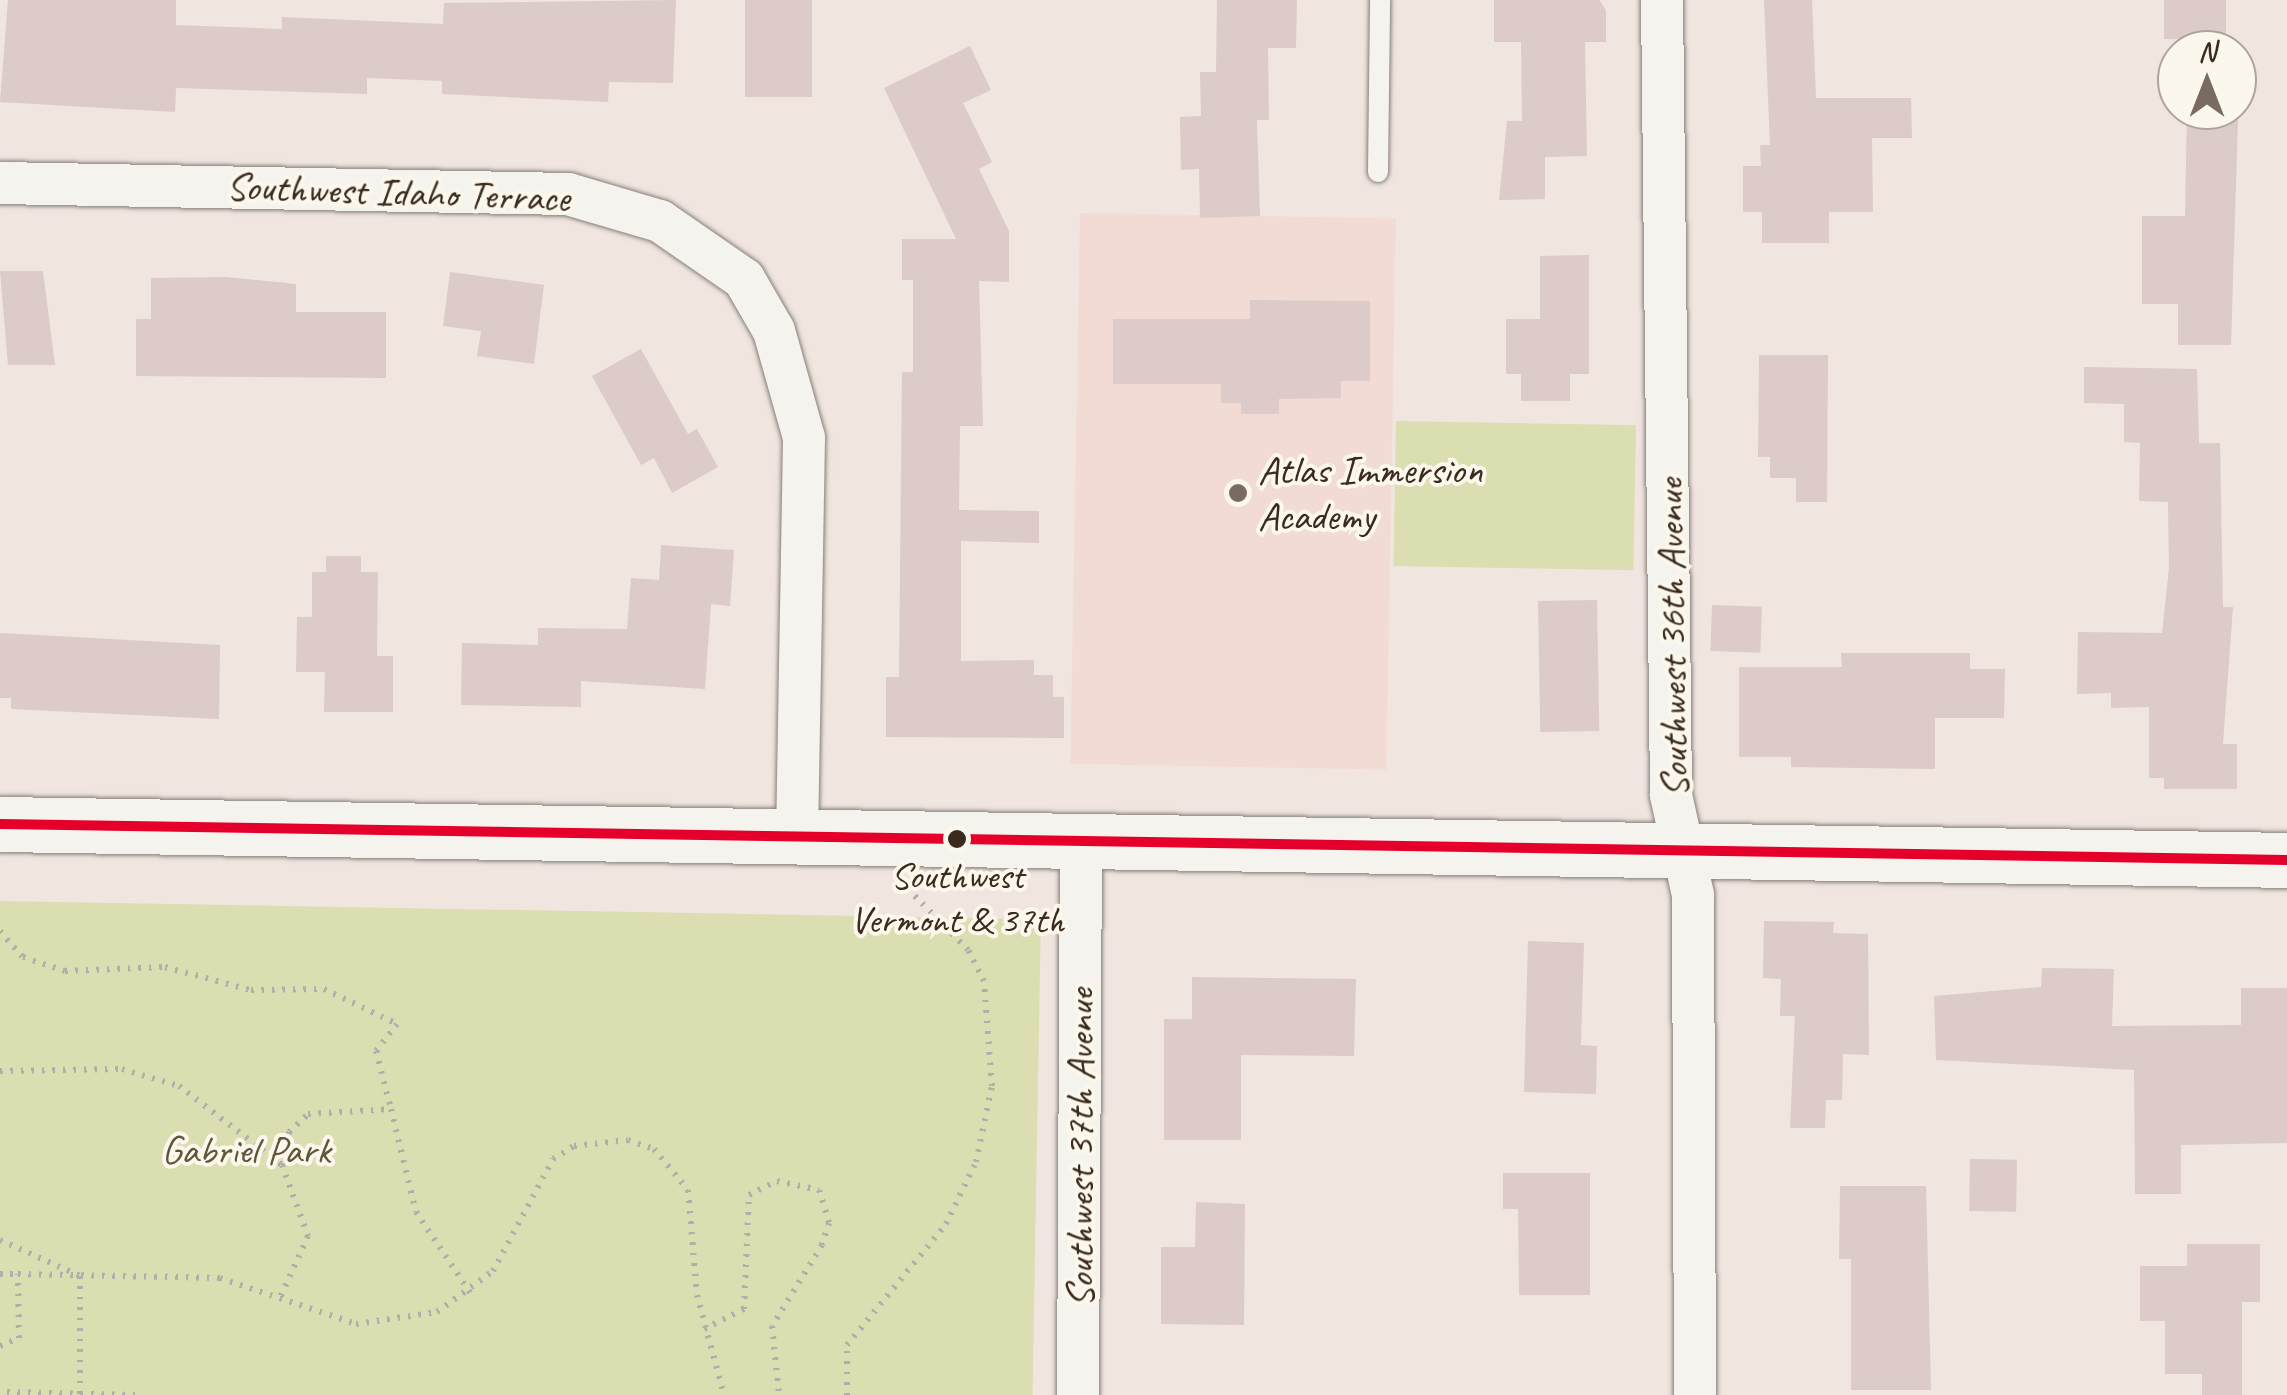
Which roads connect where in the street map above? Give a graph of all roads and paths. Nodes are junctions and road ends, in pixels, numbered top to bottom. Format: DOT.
graph roads {
  1 [pos="1380,0"];
  2 [pos="1662,0"];
  3 [pos="1378,172"];
  4 [pos="0,182"];
  5 [pos="0,824"];
  6 [pos="797,836"];
  7 [pos="1081,841"];
  8 [pos="1684,852"];
  9 [pos="2287,860"];
  10 [pos="908,889"];
  11 [pos="0,931"];
  12 [pos="0,1071"];
  13 [pos="392,1109"];
  14 [pos="282,1165"];
  15 [pos="0,1240"];
  16 [pos="0,1274"];
  17 [pos="18,1274"];
  18 [pos="80,1276"];
  19 [pos="471,1294"];
  20 [pos="280,1298"];
  21 [pos="704,1328"];
  22 [pos="0,1346"];
  23 [pos="6,1392"];
  24 [pos="80,1394"];
  25 [pos="134,1395"];
  26 [pos="724,1395"];
  27 [pos="779,1395"];
  28 [pos="847,1395"];
  29 [pos="1078,1395"];
  30 [pos="1695,1395"];
  1 -- 3 [label="lane"];
  2 -- 8 [label="street, Southwest 36th Avenue"];
  4 -- 6 [label="street, Southwest Idaho Terrace"];
  5 -- 6 [label="main road"];
  6 -- 7 [label="main road"];
  7 -- 8 [label="main road"];
  7 -- 29 [label="street, Southwest 37th Avenue"];
  8 -- 9 [label="main road"];
  8 -- 30 [label="street, Southwest 36th Avenue"];
  10 -- 28 [label="path"];
  11 -- 13 [label="path"];
  12 -- 14 [label="path"];
  13 -- 14 [label="path"];
  13 -- 19 [label="path"];
  14 -- 20 [label="path"];
  15 -- 18 [label="path"];
  16 -- 17 [label="path"];
  17 -- 18 [label="path"];
  17 -- 22 [label="path"];
  18 -- 20 [label="path"];
  18 -- 24 [label="path"];
  19 -- 20 [label="path"];
  19 -- 21 [label="path"];
  21 -- 26 [label="path"];
  21 -- 27 [label="path"];
  23 -- 24 [label="path"];
  24 -- 25 [label="path"];
}
